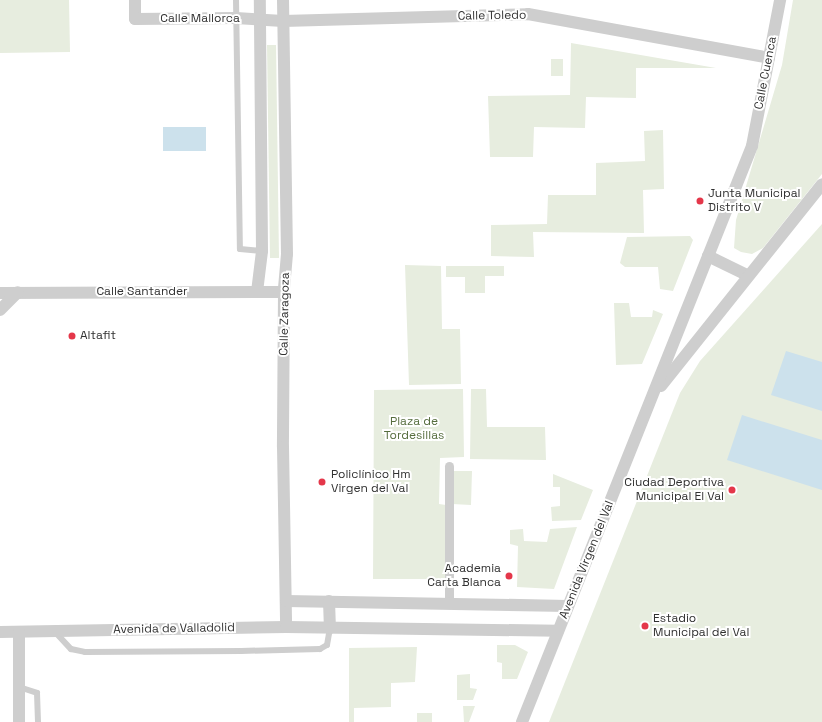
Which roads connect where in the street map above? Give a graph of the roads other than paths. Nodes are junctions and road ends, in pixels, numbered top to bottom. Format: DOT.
graph roads {
  1 [pos="135,0"];
  2 [pos="236,0"];
  3 [pos="260,0"];
  4 [pos="283,0"];
  5 [pos="780,0"];
  6 [pos="236,18"];
  7 [pos="260,19"];
  8 [pos="283,21"];
  9 [pos="769,58"];
  10 [pos="752,146"];
  11 [pos="822,184"];
  12 [pos="262,251"];
  13 [pos="708,256"];
  14 [pos="747,275"];
  15 [pos="18,292"];
  16 [pos="257,292"];
  17 [pos="284,292"];
  18 [pos="0,293"];
  19 [pos="0,310"];
  20 [pos="651,398"];
  21 [pos="449,466"];
  22 [pos="286,601"];
  23 [pos="329,601"];
  24 [pos="449,604"];
  25 [pos="568,606"];
  26 [pos="286,627"];
  27 [pos="330,628"];
  28 [pos="0,632"];
  29 [pos="19,632"];
  30 [pos="558,632"];
  31 [pos="56,633"];
  32 [pos="19,687"];
  33 [pos="19,722"];
  34 [pos="38,722"];
  35 [pos="522,722"];
  1 -- 6 [label="street, Calle Mallorca"];
  2 -- 6 [label="lane"];
  3 -- 7 [label="street"];
  4 -- 8 [label="street, Calle Zaragoza"];
  5 -- 9 [label="street, Calle Cuenca"];
  6 -- 7 [label="street, Calle Mallorca"];
  6 -- 12 [label="lane"];
  7 -- 8 [label="street, Calle Mallorca"];
  7 -- 12 [label="street"];
  8 -- 9 [label="street, Calle Toledo"];
  8 -- 17 [label="street, Calle Zaragoza"];
  9 -- 10 [label="street, Calle Cuenca"];
  10 -- 13 [label="street, Avenida Virgen del Val"];
  11 -- 14 [label="street, Avenida Virgen del Val"];
  12 -- 16 [label="street"];
  13 -- 14 [label="street"];
  13 -- 20 [label="street, Avenida Virgen del Val"];
  14 -- 20 [label="street, Avenida Virgen del Val"];
  15 -- 16 [label="street, Calle Santander"];
  15 -- 18 [label="street, Calle Santander"];
  15 -- 19 [label="street"];
  16 -- 17 [label="street, Calle Santander"];
  17 -- 22 [label="street, Calle Zaragoza"];
  20 -- 25 [label="street, Avenida Virgen del Val"];
  21 -- 24 [label="street"];
  22 -- 23 [label="street"];
  22 -- 26 [label="street, Calle Zaragoza"];
  23 -- 24 [label="street"];
  23 -- 27 [label="street"];
  24 -- 25 [label="street"];
  25 -- 30 [label="street, Avenida Virgen del Val"];
  26 -- 27 [label="street, Avenida de Valladolid"];
  26 -- 31 [label="street, Avenida de Valladolid"];
  27 -- 30 [label="street, Avenida de Valladolid"];
  27 -- 31 [label="lane"];
  28 -- 29 [label="street, Avenida de Valladolid"];
  29 -- 31 [label="street, Avenida de Valladolid"];
  29 -- 32 [label="street"];
  30 -- 35 [label="street, Avenida Virgen del Val"];
  32 -- 33 [label="street"];
  32 -- 34 [label="lane"];
}
